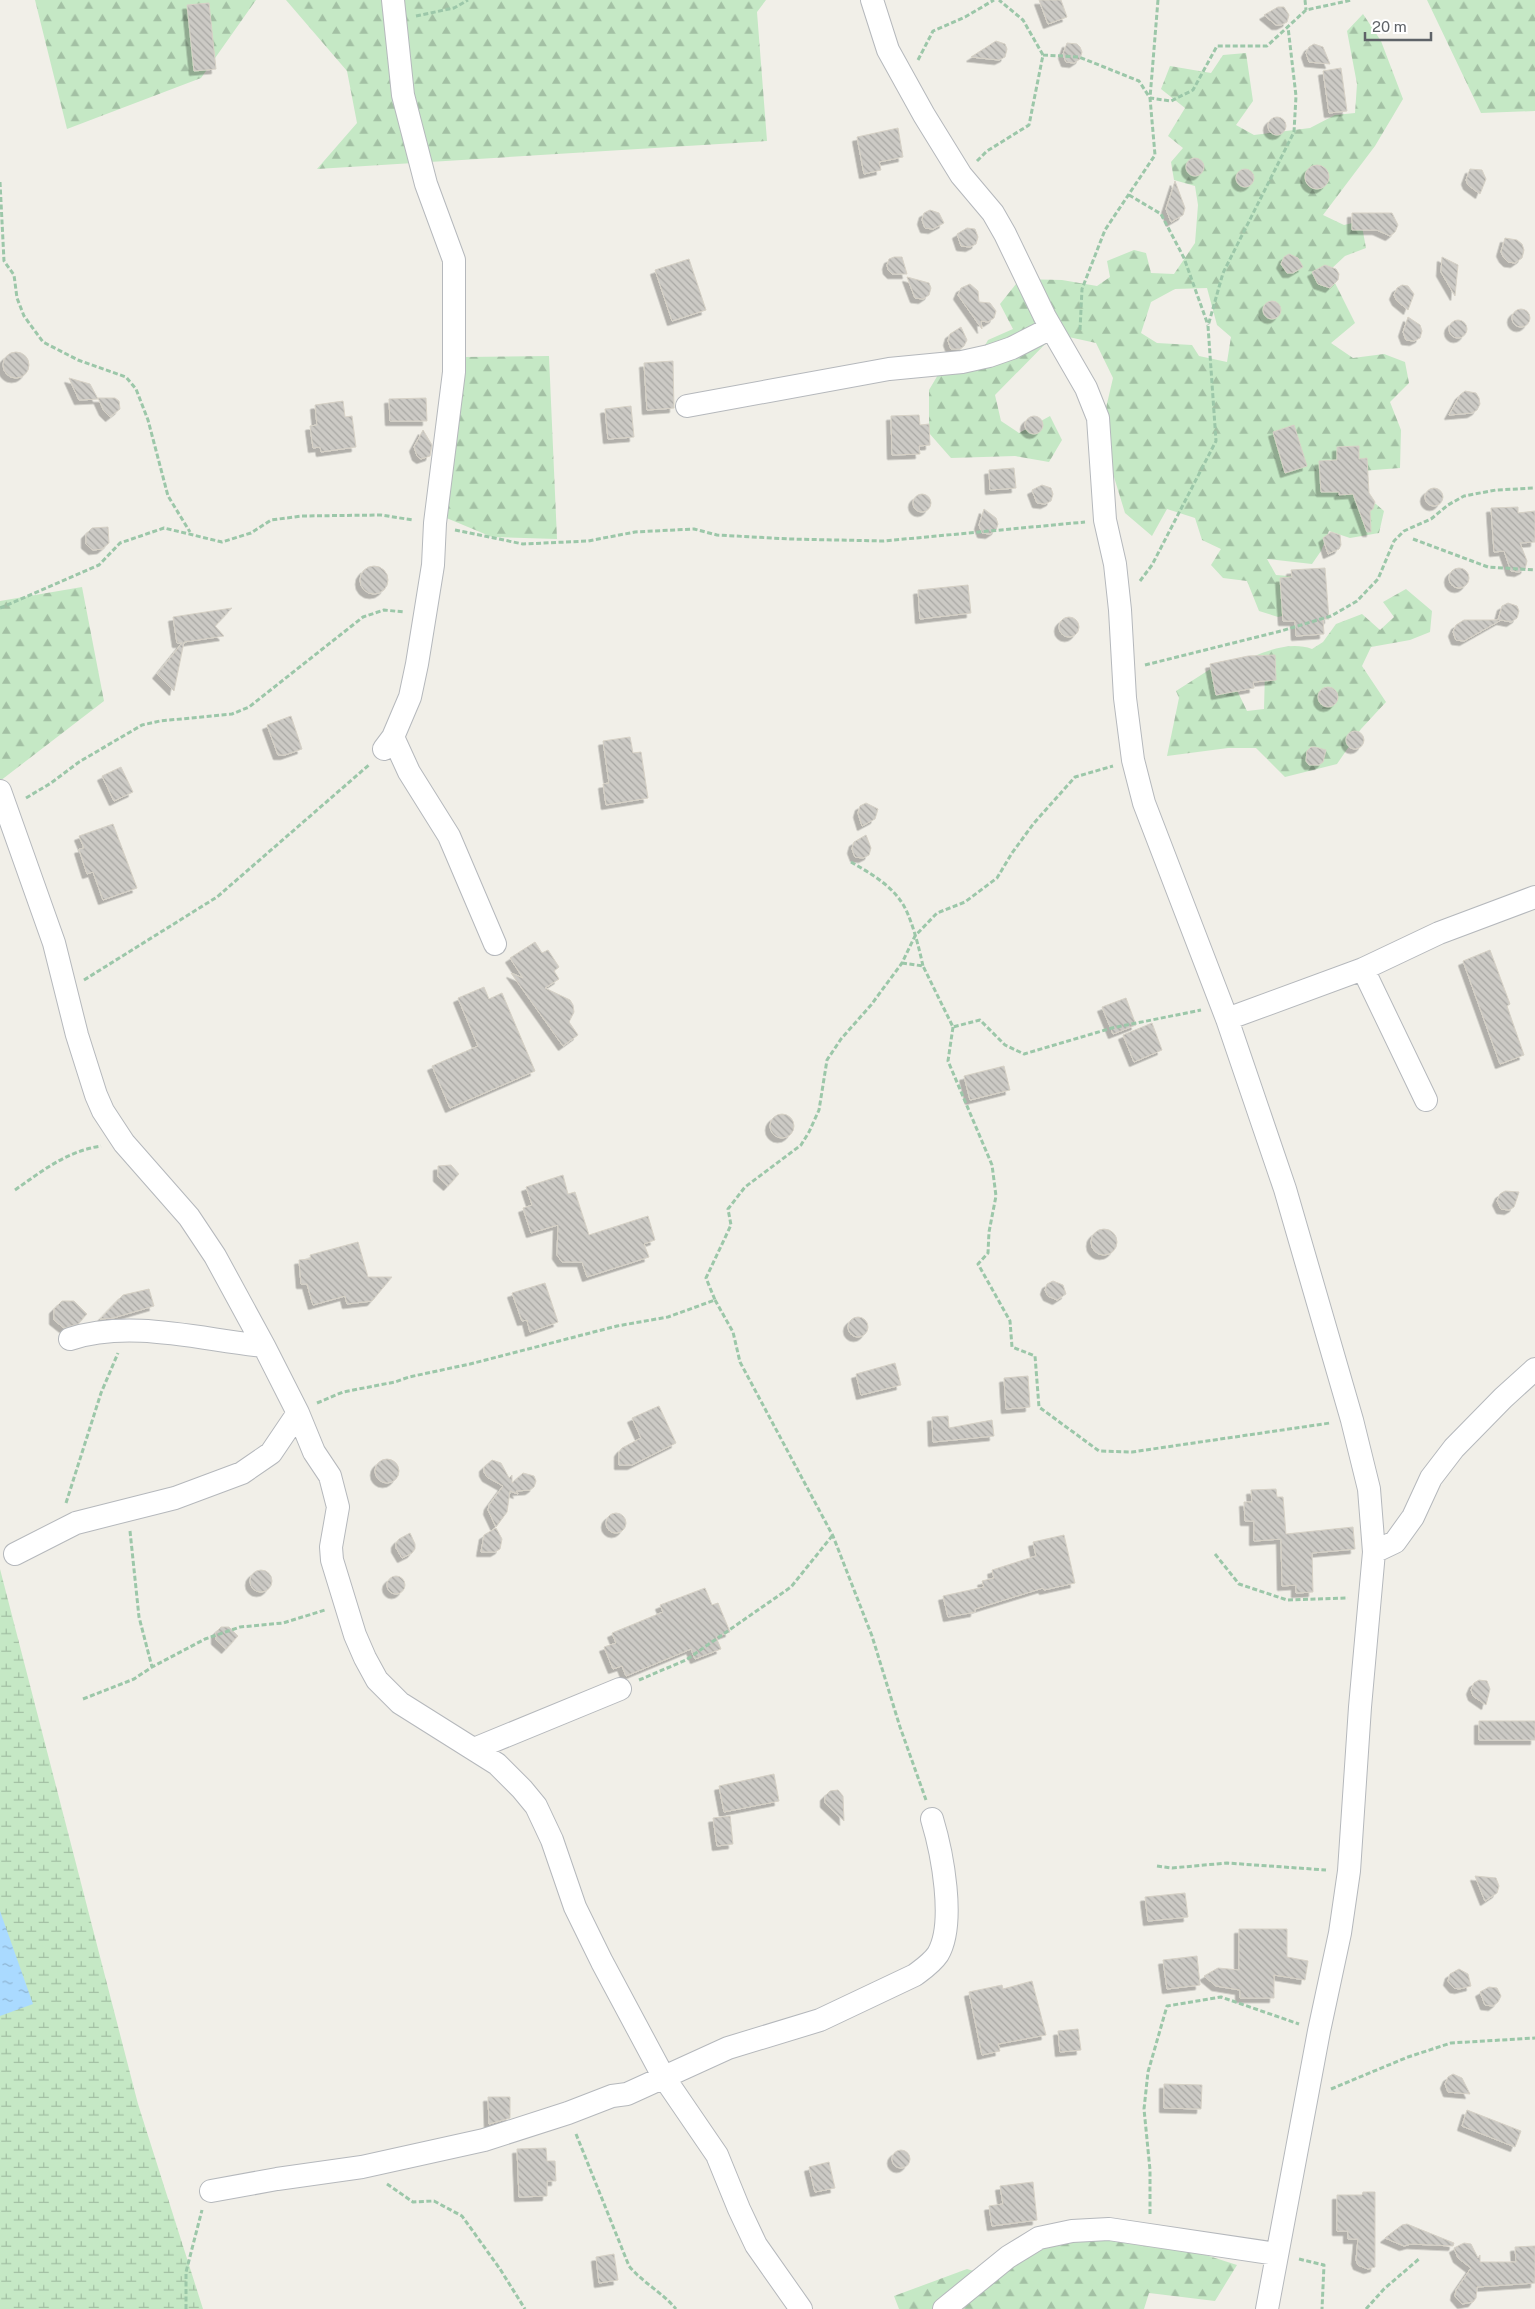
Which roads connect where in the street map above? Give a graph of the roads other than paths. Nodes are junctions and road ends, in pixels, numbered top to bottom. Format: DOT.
graph roads {
  1 [pos="872,0"];
  2 [pos="393,10"];
  3 [pos="1051,328"];
  4 [pos="687,406"];
  5 [pos="3,800"];
  6 [pos="1535,897"];
  7 [pos="495,944"];
  8 [pos="1363,968"];
  9 [pos="1224,1013"];
  10 [pos="1426,1100"];
  11 [pos="70,1339"];
  12 [pos="264,1346"];
  13 [pos="1535,1369"];
  14 [pos="298,1413"];
  15 [pos="314,1452"];
  16 [pos="272,1453"];
  17 [pos="1374,1552"];
  18 [pos="15,1554"];
  19 [pos="620,1689"];
  20 [pos="474,1749"];
  21 [pos="932,1818"];
  22 [pos="663,2076"];
  23 [pos="211,2191"];
  24 [pos="1277,2254"];
  25 [pos="801,2309"];
  26 [pos="944,2309"];
  27 [pos="1267,2309"];
  1 -- 3 [label="street"];
  2 -- 7 [label="street"];
  3 -- 4 [label="street"];
  3 -- 9 [label="street"];
  5 -- 12 [label="street"];
  6 -- 8 [label="street"];
  8 -- 9 [label="street"];
  8 -- 10 [label="street"];
  9 -- 17 [label="street"];
  11 -- 12 [label="street"];
  12 -- 14 [label="street"];
  13 -- 17 [label="street"];
  14 -- 15 [label="street"];
  14 -- 16 [label="street"];
  15 -- 16 [label="street"];
  15 -- 20 [label="street"];
  16 -- 18 [label="street"];
  17 -- 24 [label="street"];
  19 -- 20 [label="street"];
  20 -- 22 [label="street"];
  21 -- 22 [label="street"];
  22 -- 23 [label="street"];
  22 -- 25 [label="street"];
  24 -- 26 [label="street"];
  24 -- 27 [label="street"];
}
